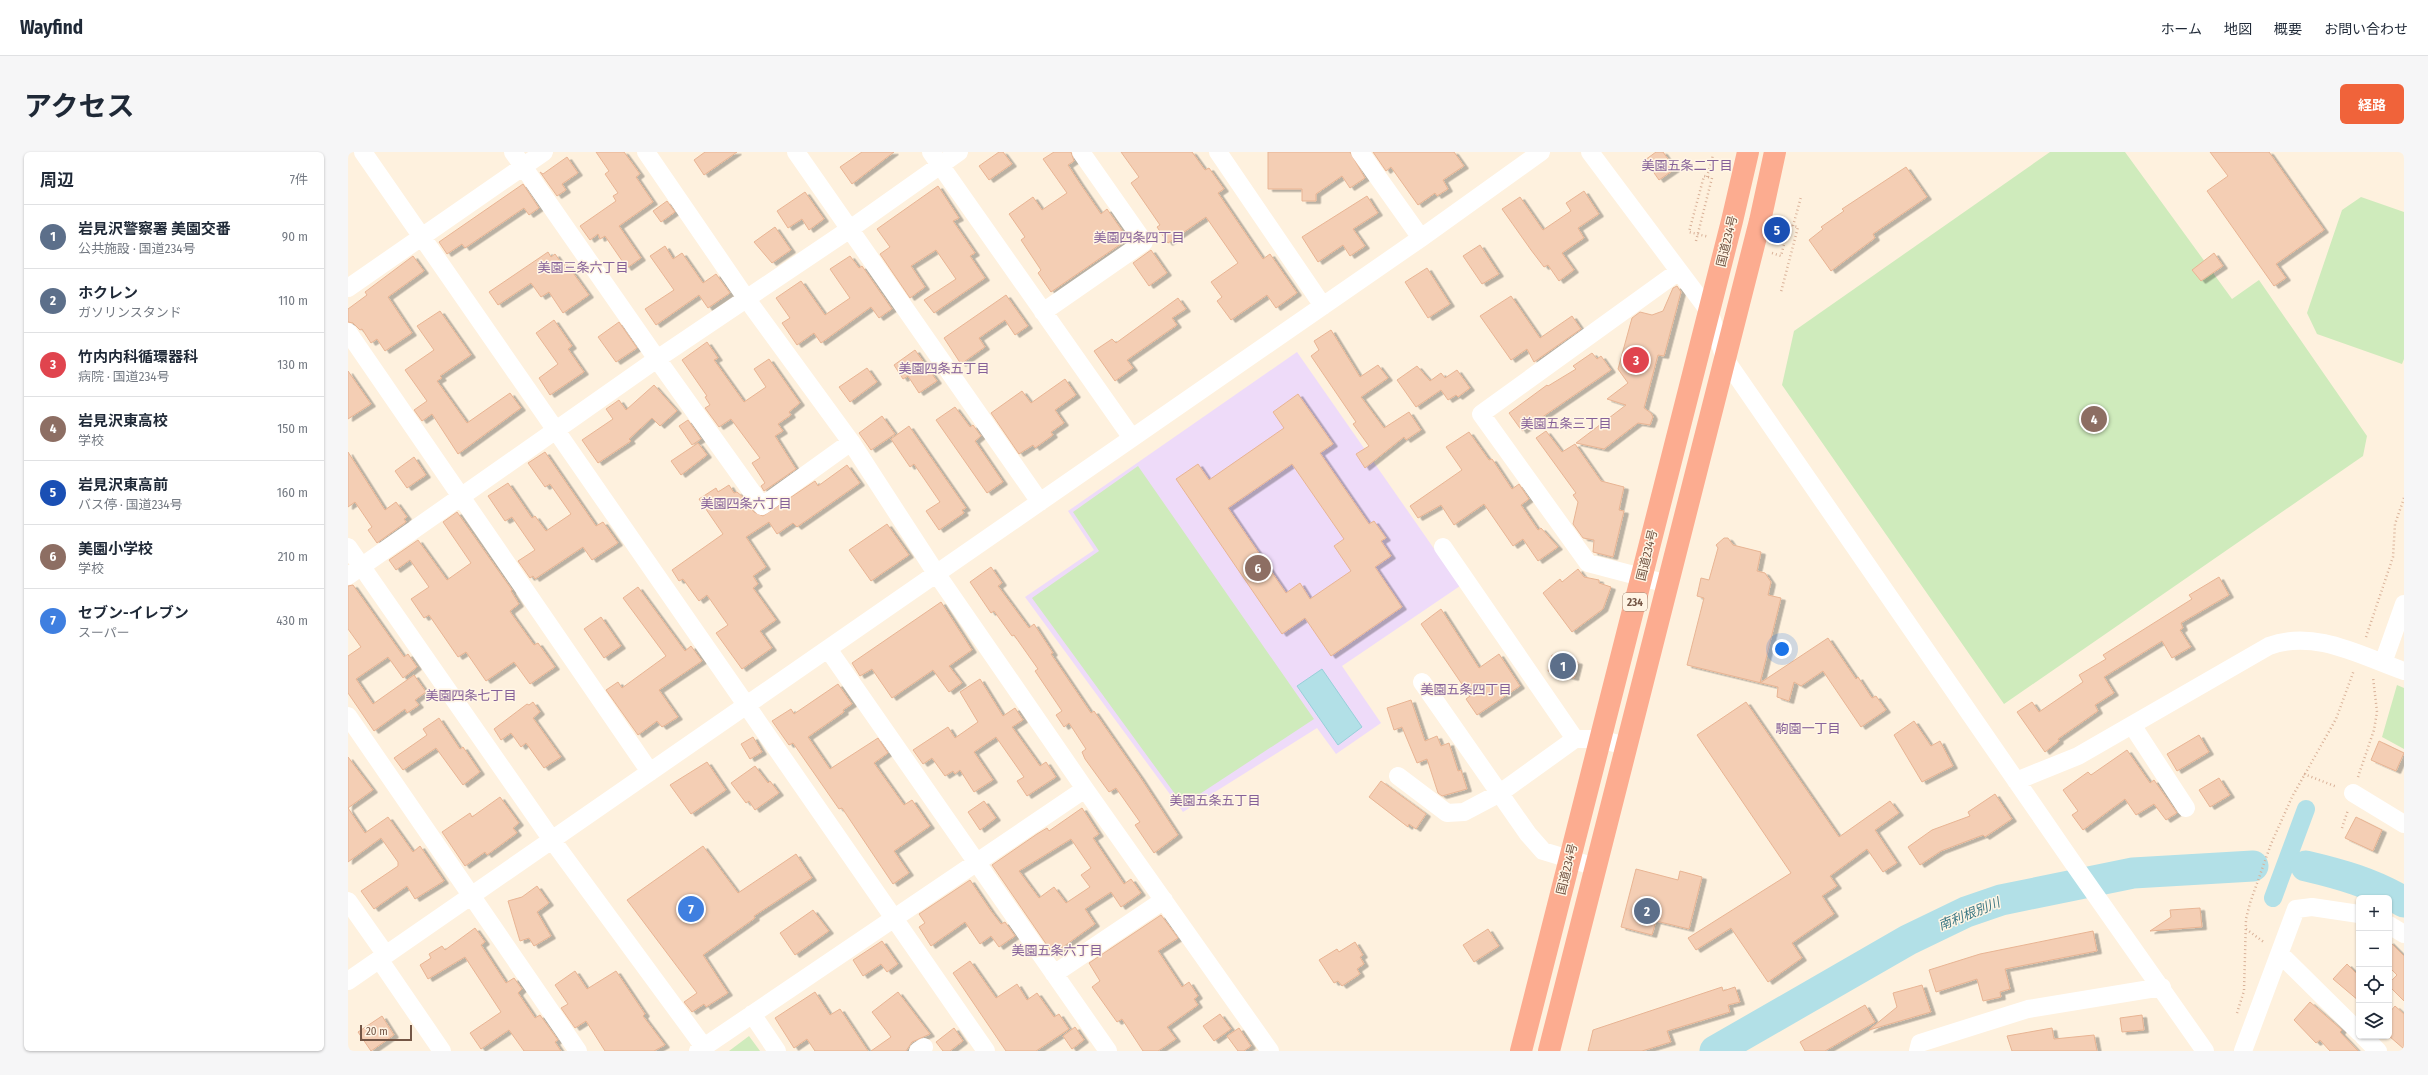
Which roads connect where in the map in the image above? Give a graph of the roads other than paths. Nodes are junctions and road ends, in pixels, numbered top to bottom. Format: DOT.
graph roads {
  1 [pos="363,152"];
  2 [pos="544,152"];
  3 [pos="646,152"];
  4 [pos="796,152"];
  5 [pos="959,152"];
  6 [pos="1081,152"];
  7 [pos="1218,152"];
  8 [pos="1360,152"];
  9 [pos="1541,152"];
  10 [pos="1590,152"];
  11 [pos="1748,152"];
  12 [pos="1775,152"];
  13 [pos="518,159"];
  14 [pos="935,159"];
  15 [pos="850,229"];
  16 [pos="422,237"];
  17 [pos="1421,238"];
  18 [pos="1679,271"];
  19 [pos="348,288"];
  20 [pos="746,298"];
  21 [pos="1323,306"];
  22 [pos="1709,311"];
  23 [pos="1043,312"];
  24 [pos="348,332"];
  25 [pos="657,359"];
  26 [pos="1725,359"];
  27 [pos="556,430"];
  28 [pos="1132,438"];
  29 [pos="851,442"];
  30 [pos="462,496"];
  31 [pos="1040,502"];
  32 [pos="348,547"];
  33 [pos="1443,547"];
  34 [pos="355,571"];
  35 [pos="936,573"];
  36 [pos="1641,577"];
  37 [pos="1668,584"];
  38 [pos="2404,604"];
  39 [pos="828,649"];
  40 [pos="2380,662"];
  41 [pos="2404,671"];
  42 [pos="1422,682"];
  43 [pos="746,706"];
  44 [pos="348,716"];
  45 [pos="2132,725"];
  46 [pos="1575,739"];
  47 [pos="1599,740"];
  48 [pos="1626,746"];
  49 [pos="650,772"];
  50 [pos="1398,776"];
  51 [pos="2016,781"];
  52 [pos="1085,789"];
  53 [pos="1500,793"];
  54 [pos="2353,793"];
  55 [pos="2186,808"];
  56 [pos="2404,824"];
  57 [pos="552,840"];
  58 [pos="1569,859"];
  59 [pos="976,863"];
  60 [pos="1596,867"];
  61 [pos="471,896"];
  62 [pos="1164,900"];
  63 [pos="348,901"];
  64 [pos="2356,914"];
  65 [pos="894,918"];
  66 [pos="2392,927"];
  67 [pos="2404,934"];
  68 [pos="2280,954"];
  69 [pos="382,957"];
  70 [pos="1054,974"];
  71 [pos="348,981"];
  72 [pos="2162,987"];
  73 [pos="752,1014"];
  74 [pos="2356,1029"];
  75 [pos="2366,1039"];
  76 [pos="701,1049"];
  77 [pos="442,1051"];
  78 [pos="578,1051"];
  79 [pos="777,1051"];
  80 [pos="986,1051"];
  81 [pos="1108,1051"];
  82 [pos="1270,1051"];
  83 [pos="1521,1051"];
  84 [pos="1549,1051"];
  85 [pos="1918,1051"];
  86 [pos="2205,1051"];
  87 [pos="2243,1051"];
  88 [pos="2378,1051"];
  1 -- 16 [label="street"];
  2 -- 13 [label="street"];
  3 -- 20 [label="street"];
  4 -- 15 [label="street"];
  5 -- 14 [label="street"];
  6 -- 23 [label="street"];
  7 -- 21 [label="street"];
  8 -- 17 [label="street"];
  9 -- 17 [label="street"];
  10 -- 18 [label="street"];
  11 -- 22 [label="highway, 国道234号 / 234"];
  12 -- 26 [label="highway, 234"];
  13 -- 16 [label="street"];
  13 -- 25 [label="street"];
  14 -- 15 [label="street"];
  14 -- 23 [label="street"];
  15 -- 20 [label="street"];
  15 -- 31 [label="street"];
  16 -- 19 [label="street"];
  16 -- 27 [label="street"];
  17 -- 21 [label="street"];
  18 -- 22 [label="street"];
  18 -- 36 [label="street"];
  20 -- 25 [label="street"];
  20 -- 29 [label="street"];
  21 -- 28 [label="street"];
  22 -- 26 [label="street"];
  22 -- 36 [label="highway, 国道234号 / 234"];
  23 -- 28 [label="street"];
  24 -- 30 [label="street"];
  25 -- 27 [label="street"];
  25 -- 29 [label="street"];
  26 -- 37 [label="highway, 234"];
  26 -- 51 [label="street"];
  27 -- 30 [label="street"];
  27 -- 43 [label="street"];
  28 -- 31 [label="street"];
  29 -- 35 [label="street"];
  30 -- 34 [label="street"];
  30 -- 49 [label="street"];
  31 -- 35 [label="street"];
  32 -- 34 [label="street"];
  33 -- 46 [label="street"];
  34 -- 57 [label="street"];
  35 -- 39 [label="street"];
  35 -- 52 [label="street"];
  36 -- 37 [label="street"];
  36 -- 47 [label="highway, 国道234号 / 234"];
  37 -- 48 [label="highway, 234"];
  38 -- 40 [label="street"];
  39 -- 43 [label="street"];
  39 -- 59 [label="street"];
  40 -- 41 [label="street"];
  40 -- 45 [label="street"];
  42 -- 53 [label="street"];
  43 -- 49 [label="street"];
  43 -- 65 [label="street"];
  44 -- 61 [label="street"];
  45 -- 51 [label="street"];
  45 -- 55 [label="street"];
  46 -- 47 [label="street"];
  46 -- 53 [label="street"];
  47 -- 48 [label="street"];
  47 -- 58 [label="highway, 国道234号 / 234"];
  48 -- 60 [label="highway, 234"];
  49 -- 57 [label="street"];
  50 -- 53 [label="street"];
  51 -- 72 [label="street"];
  52 -- 59 [label="street"];
  52 -- 62 [label="street"];
  53 -- 58 [label="street"];
  54 -- 56 [label="street"];
  57 -- 61 [label="street"];
  57 -- 76 [label="street"];
  58 -- 60 [label="street"];
  58 -- 83 [label="highway, 国道234号 / 234"];
  59 -- 65 [label="street"];
  59 -- 70 [label="street"];
  60 -- 84 [label="highway, 234"];
  61 -- 69 [label="street"];
  61 -- 78 [label="street"];
  62 -- 70 [label="street"];
  62 -- 82 [label="street"];
  63 -- 69 [label="street"];
  64 -- 68 [label="street"];
  65 -- 73 [label="street"];
  65 -- 80 [label="street"];
  66 -- 67 [label="street"];
  68 -- 74 [label="street"];
  68 -- 87 [label="street"];
  69 -- 71 [label="street"];
  69 -- 77 [label="street"];
  70 -- 81 [label="street"];
  72 -- 85 [label="street"];
  72 -- 86 [label="street"];
  73 -- 76 [label="street"];
  73 -- 79 [label="street"];
  75 -- 88 [label="street"];
}
